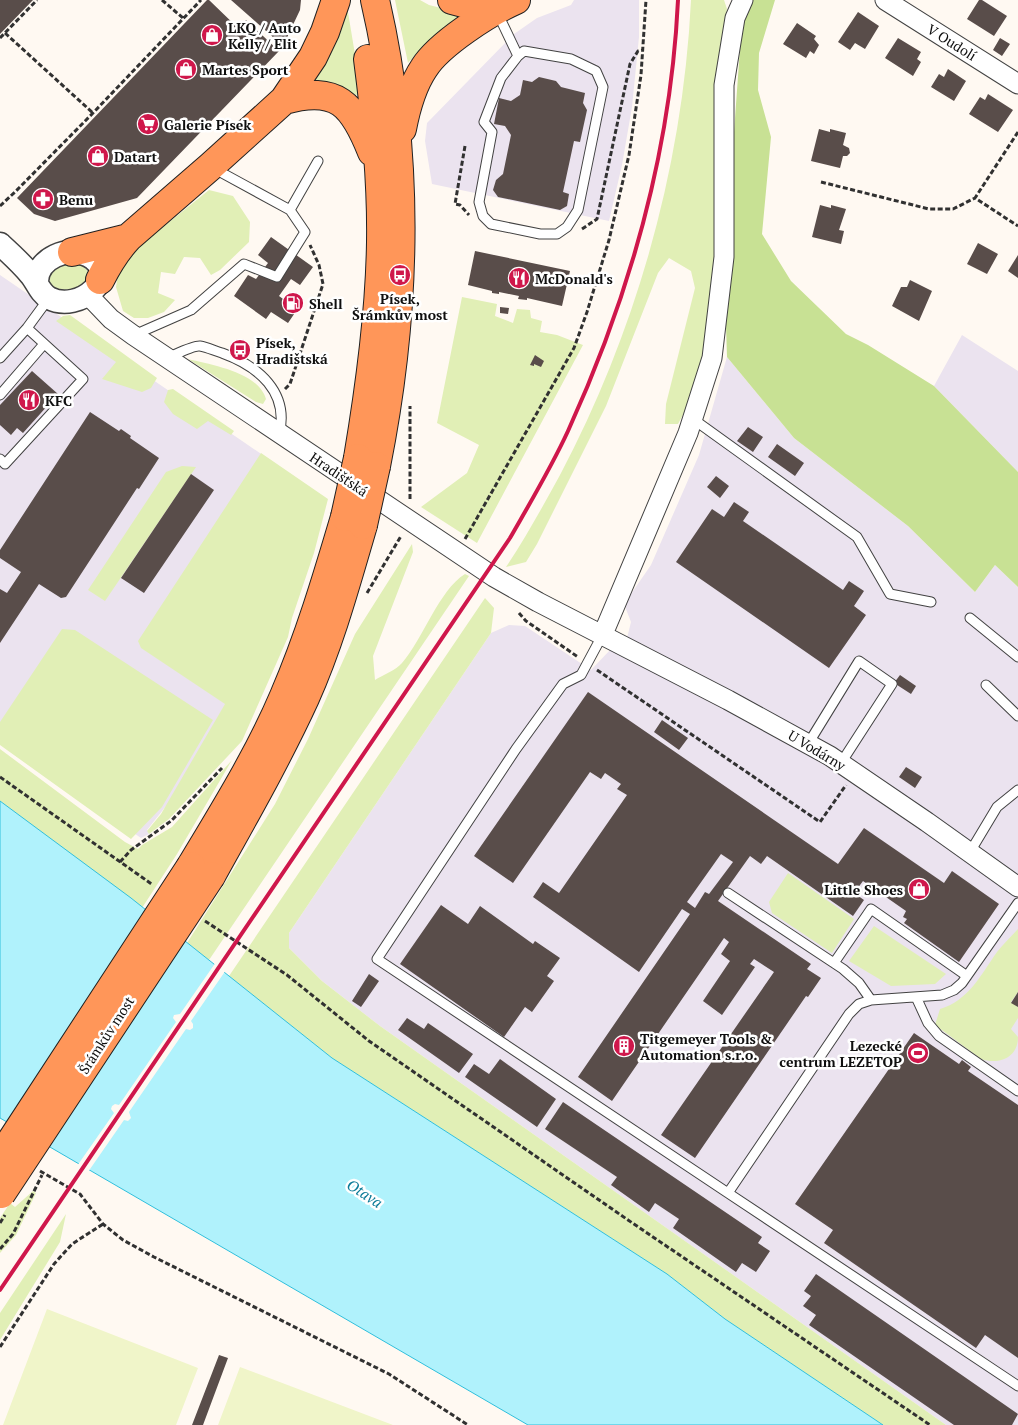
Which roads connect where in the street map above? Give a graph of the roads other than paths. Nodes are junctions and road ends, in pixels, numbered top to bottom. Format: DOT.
graph roads {
  1 [pos="336,0"];
  2 [pos="357,0"];
  3 [pos="375,0"];
  4 [pos="452,0"];
  5 [pos="743,0"];
  6 [pos="885,0"];
  7 [pos="506,4"];
  8 [pos="518,56"];
  9 [pos="1018,84"];
  10 [pos="284,100"];
  11 [pos="399,151"];
  12 [pos="318,161"];
  13 [pos="211,166"];
  14 [pos="380,178"];
  15 [pos="290,210"];
  16 [pos="128,238"];
  17 [pos="0,244"];
  18 [pos="66,253"];
  19 [pos="94,288"];
  20 [pos="43,290"];
  21 [pos="27,328"];
  22 [pos="133,335"];
  23 [pos="44,344"];
  24 [pos="0,358"];
  25 [pos="166,358"];
  26 [pos="0,395"];
  27 [pos="692,419"];
  28 [pos="279,435"];
  29 [pos="0,459"];
  30 [pos="367,462"];
  31 [pos="930,602"];
  32 [pos="970,618"];
  33 [pos="602,634"];
  34 [pos="1018,658"];
  35 [pos="986,685"];
  36 [pos="1018,716"];
  37 [pos="808,744"];
  38 [pos="848,768"];
  39 [pos="1018,790"];
  40 [pos="970,852"];
  41 [pos="201,871"];
  42 [pos="1018,887"];
  43 [pos="728,893"];
  44 [pos="1018,903"];
  45 [pos="834,963"];
  46 [pos="967,976"];
  47 [pos="916,997"];
  48 [pos="871,1000"];
  49 [pos="1018,1091"];
  50 [pos="0,1158"];
  51 [pos="728,1194"];
  52 [pos="1,1195"];
  53 [pos="1018,1386"];
  1 -- 10 [label="highway"];
  2 -- 14 [label="highway"];
  3 -- 11 [label="highway"];
  4 -- 7 [label="highway"];
  5 -- 27 [label="street"];
  6 -- 9 [label="street, V Oudolí"];
  7 -- 8 [label="lane"];
  7 -- 11 [label="highway"];
  8 -- 8 [label="lane"];
  10 -- 13 [label="highway"];
  10 -- 14 [label="highway"];
  11 -- 30 [label="highway"];
  12 -- 15 [label="lane"];
  13 -- 15 [label="lane"];
  13 -- 16 [label="highway"];
  14 -- 30 [label="highway"];
  15 -- 22 [label="lane"];
  16 -- 18 [label="highway"];
  16 -- 19 [label="highway"];
  17 -- 18 [label="street, Hradišťská"];
  17 -- 20 [label="street, Hradišťská"];
  18 -- 19 [label="street, Hradišťská"];
  18 -- 20 [label="street"];
  19 -- 20 [label="street"];
  19 -- 22 [label="street, Hradišťská"];
  20 -- 21 [label="lane"];
  21 -- 23 [label="lane"];
  21 -- 24 [label="lane"];
  22 -- 25 [label="street, Hradišťská"];
  23 -- 26 [label="lane"];
  23 -- 29 [label="lane"];
  25 -- 28 [label="street, Hradišťská"];
  25 -- 28 [label="lane"];
  27 -- 31 [label="lane"];
  27 -- 33 [label="street"];
  28 -- 33 [label="street, Hradišťská"];
  30 -- 41 [label="highway, bridge"];
  32 -- 34 [label="lane"];
  33 -- 37 [label="street, U Vodárny"];
  33 -- 51 [label="lane"];
  35 -- 36 [label="lane"];
  37 -- 38 [label="street, U Vodárny"];
  37 -- 38 [label="lane"];
  38 -- 40 [label="street, U Vodárny"];
  39 -- 40 [label="lane"];
  40 -- 42 [label="street, U Vodárny"];
  41 -- 50 [label="highway, Šrámkův most, bridge"];
  41 -- 52 [label="highway, Šrámkův most, bridge"];
  43 -- 45 [label="lane"];
  44 -- 46 [label="lane"];
  45 -- 46 [label="lane"];
  45 -- 48 [label="lane"];
  46 -- 47 [label="lane"];
  47 -- 48 [label="lane"];
  47 -- 49 [label="lane"];
  48 -- 51 [label="lane"];
  51 -- 53 [label="lane"];
}
